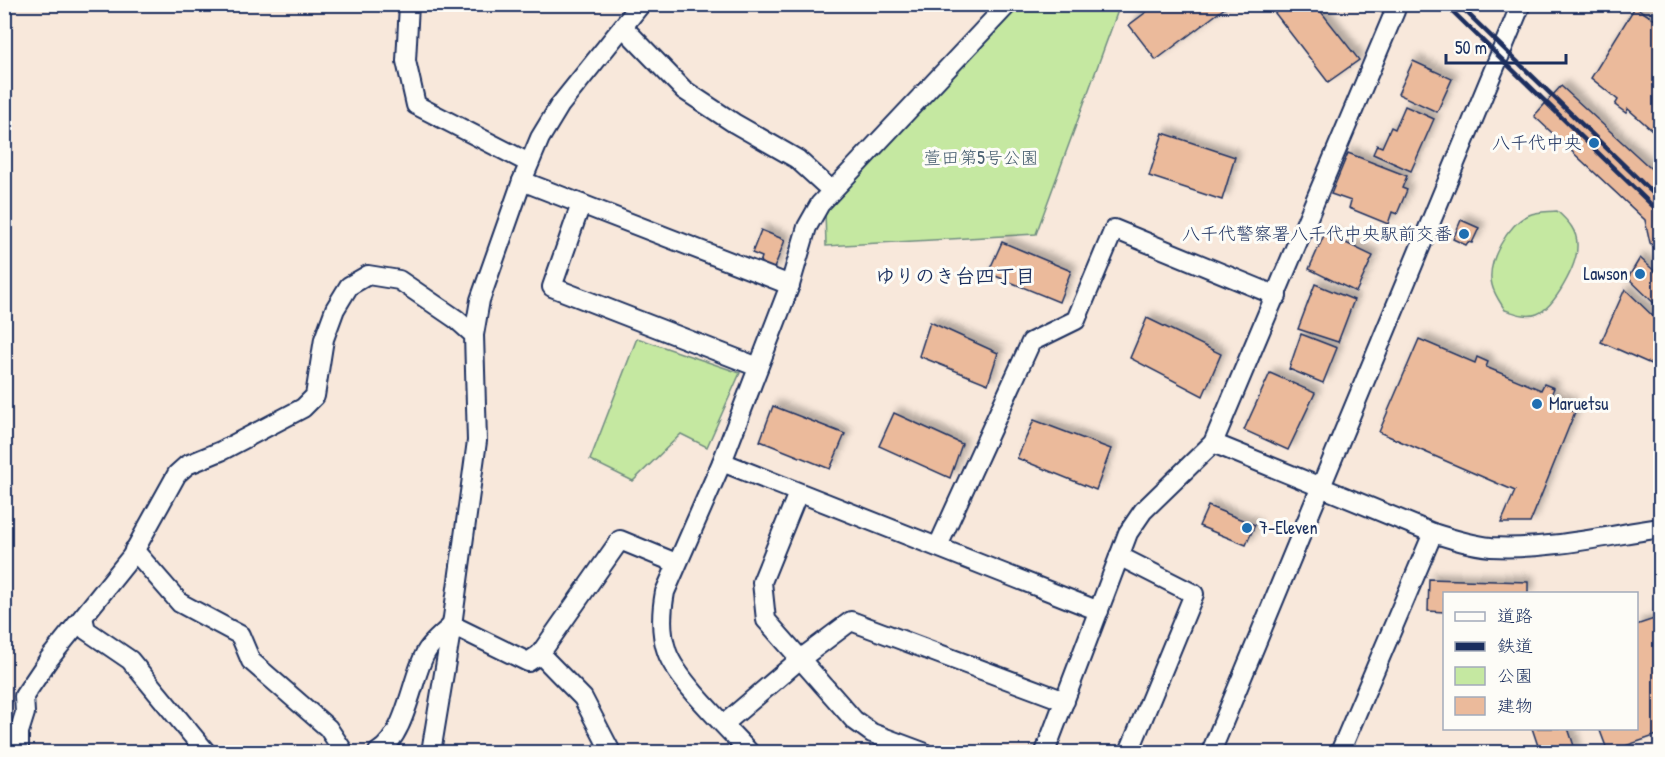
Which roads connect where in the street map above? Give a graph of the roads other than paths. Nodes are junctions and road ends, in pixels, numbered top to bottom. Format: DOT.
graph roads {
  1 [pos="409,4"];
  2 [pos="641,4"];
  3 [pos="1388,4"];
  4 [pos="1521,4"];
  5 [pos="1001,7"];
  6 [pos="623,27"];
  7 [pos="530,163"];
  8 [pos="522,181"];
  9 [pos="831,190"];
  10 [pos="580,204"];
  11 [pos="790,285"];
  12 [pos="1277,296"];
  13 [pos="474,335"];
  14 [pos="758,367"];
  15 [pos="1214,443"];
  16 [pos="722,462"];
  17 [pos="1322,486"];
  18 [pos="798,493"];
  19 [pos="1660,528"];
  20 [pos="1433,532"];
  21 [pos="938,546"];
  22 [pos="134,550"];
  23 [pos="1119,556"];
  24 [pos="676,563"];
  25 [pos="1099,611"];
  26 [pos="83,617"];
  27 [pos="452,625"];
  28 [pos="540,654"];
  29 [pos="799,660"];
  30 [pos="1065,701"];
  31 [pos="724,724"];
  32 [pos="383,751"];
  33 [pos="19,753"];
  34 [pos="206,753"];
  35 [pos="344,753"];
  36 [pos="431,753"];
  37 [pos="611,753"];
  38 [pos="749,753"];
  39 [pos="923,753"];
  40 [pos="1045,753"];
  41 [pos="1129,753"];
  42 [pos="1211,753"];
  43 [pos="1340,753"];
  1 -- 7 [label="street"];
  2 -- 6 [label="street"];
  3 -- 12 [label="street"];
  4 -- 17 [label="street"];
  5 -- 9 [label="street"];
  6 -- 7 [label="street"];
  6 -- 9 [label="street"];
  7 -- 8 [label="street"];
  8 -- 10 [label="street"];
  8 -- 13 [label="street"];
  9 -- 11 [label="street"];
  10 -- 11 [label="street"];
  10 -- 14 [label="street"];
  11 -- 14 [label="street"];
  12 -- 15 [label="street"];
  12 -- 21 [label="street"];
  13 -- 22 [label="street"];
  13 -- 27 [label="street"];
  14 -- 16 [label="street"];
  15 -- 17 [label="street"];
  15 -- 23 [label="street"];
  16 -- 18 [label="street"];
  16 -- 24 [label="street"];
  17 -- 20 [label="street"];
  17 -- 42 [label="street"];
  18 -- 21 [label="street"];
  18 -- 29 [label="street"];
  19 -- 20 [label="street"];
  20 -- 43 [label="street"];
  21 -- 25 [label="street"];
  22 -- 26 [label="street"];
  22 -- 35 [label="street"];
  23 -- 25 [label="street"];
  23 -- 41 [label="street"];
  24 -- 28 [label="street"];
  24 -- 31 [label="street"];
  25 -- 30 [label="street"];
  26 -- 33 [label="street"];
  26 -- 34 [label="street"];
  27 -- 28 [label="street"];
  27 -- 32 [label="street"];
  27 -- 36 [label="street"];
  28 -- 37 [label="street"];
  29 -- 30 [label="street"];
  29 -- 31 [label="street"];
  29 -- 39 [label="street"];
  30 -- 40 [label="street"];
  31 -- 38 [label="street"];
}
